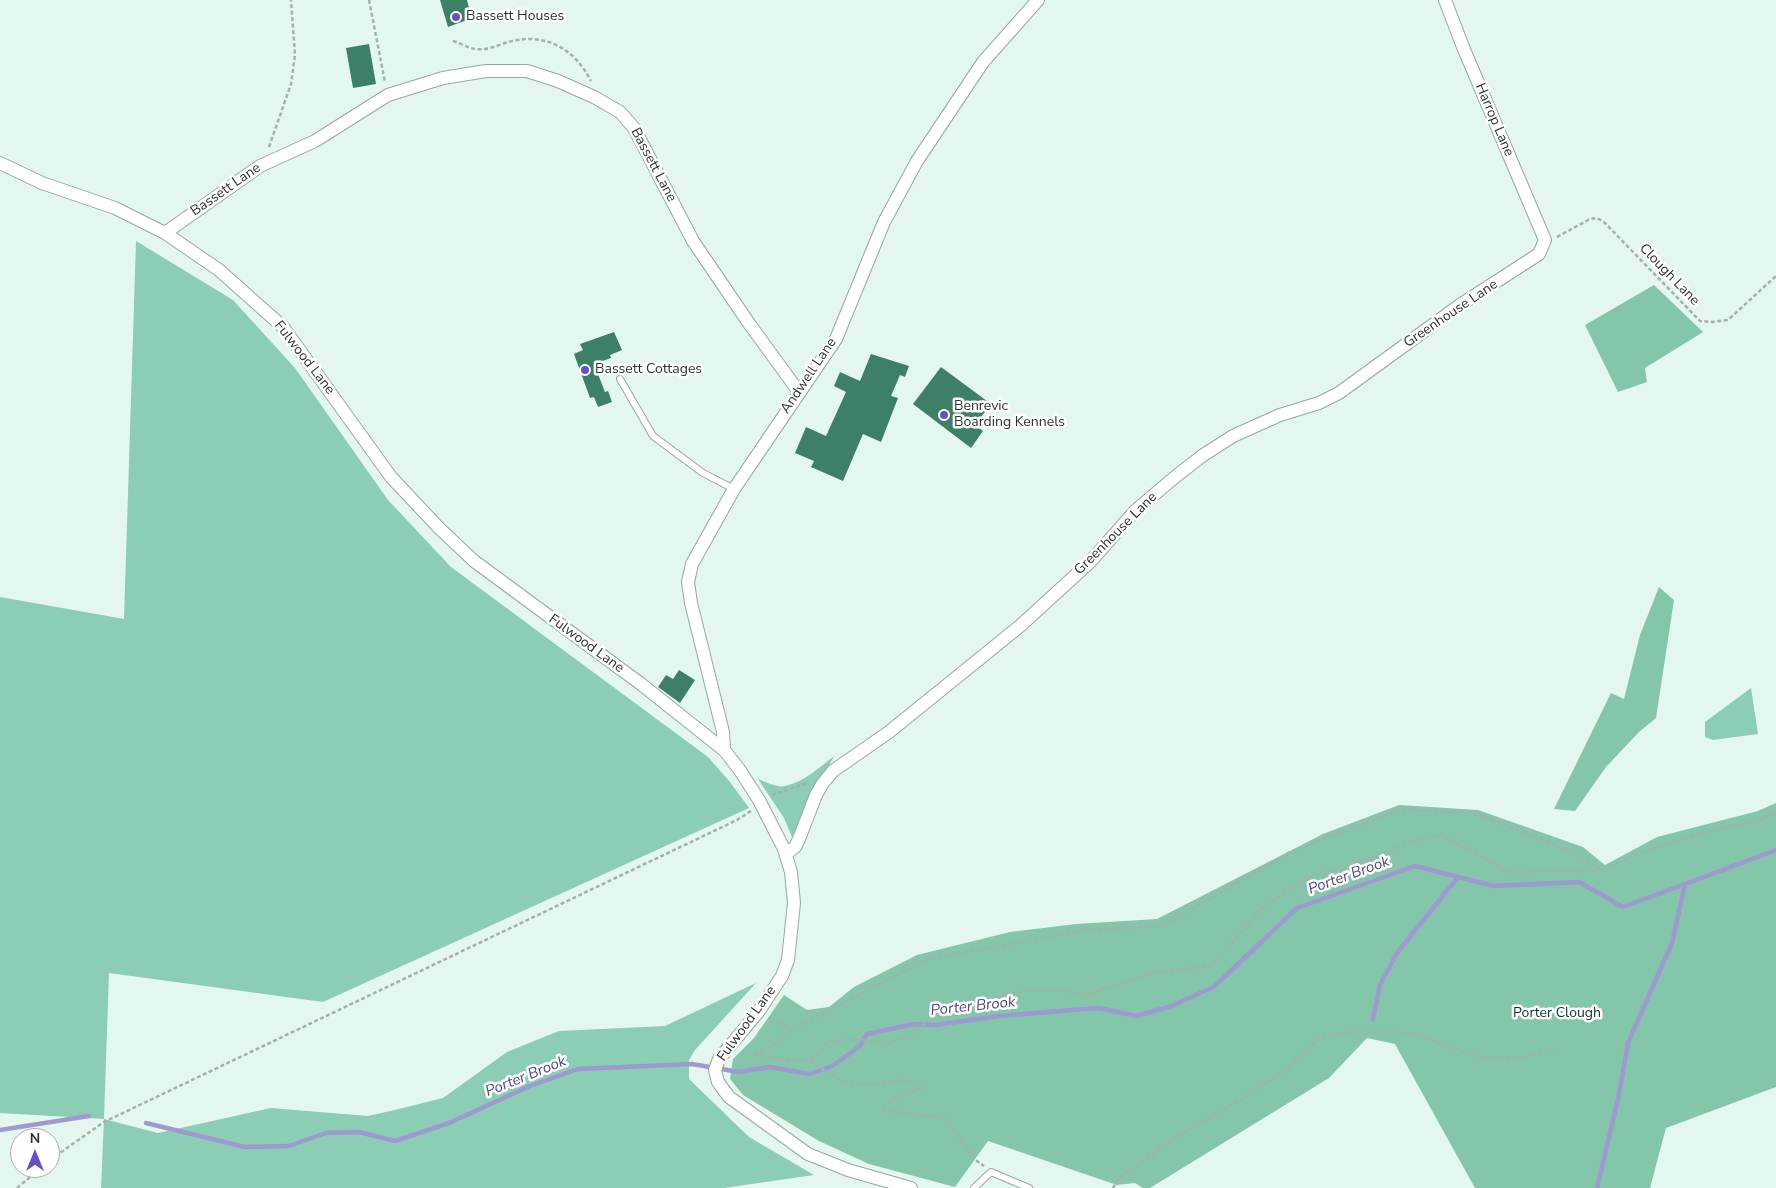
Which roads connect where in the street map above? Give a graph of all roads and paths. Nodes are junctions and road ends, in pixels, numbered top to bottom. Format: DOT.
graph roads {
  1 [pos="291,0"];
  2 [pos="368,0"];
  3 [pos="1038,0"];
  4 [pos="1445,0"];
  5 [pos="453,41"];
  6 [pos="388,95"];
  7 [pos="594,97"];
  8 [pos="0,163"];
  9 [pos="266,163"];
  10 [pos="165,233"];
  11 [pos="1545,240"];
  12 [pos="1776,276"];
  13 [pos="620,379"];
  14 [pos="799,392"];
  15 [pos="734,488"];
  16 [pos="724,750"];
  17 [pos="813,780"];
  18 [pos="759,800"];
  19 [pos="1776,813"];
  20 [pos="786,854"];
  21 [pos="1602,870"];
  22 [pos="758,1011"];
  23 [pos="791,1030"];
  24 [pos="1556,1048"];
  25 [pos="810,1061"];
  26 [pos="60,1153"];
  27 [pos="991,1172"];
  28 [pos="30,1178"];
  29 [pos="18,1188"];
  30 [pos="911,1188"];
  31 [pos="974,1188"];
  32 [pos="1029,1188"];
  33 [pos="1113,1188"];
  1 -- 9 [label="path"];
  2 -- 6 [label="path"];
  3 -- 14 [label="street, Andwell Lane"];
  4 -- 11 [label="street, Harrop Lane"];
  5 -- 7 [label="path"];
  6 -- 7 [label="street, Bassett Lane"];
  6 -- 9 [label="street, Bassett Lane"];
  7 -- 14 [label="street, Bassett Lane"];
  8 -- 10 [label="street, Fulwood Lane"];
  9 -- 10 [label="street, Bassett Lane"];
  10 -- 16 [label="street, Fulwood Lane"];
  11 -- 12 [label="path, Clough Lane"];
  11 -- 20 [label="street, Greenhouse Lane"];
  13 -- 15 [label="lane"];
  14 -- 15 [label="street, Andwell Lane"];
  15 -- 16 [label="street, Andwell Lane"];
  16 -- 18 [label="street, Fulwood Lane"];
  17 -- 18 [label="path"];
  18 -- 20 [label="street, Fulwood Lane"];
  18 -- 26 [label="path"];
  19 -- 21 [label="path"];
  20 -- 22 [label="street, Fulwood Lane"];
  21 -- 23 [label="path"];
  21 -- 25 [label="path"];
  22 -- 23 [label="path"];
  22 -- 30 [label="street, Fulwood Lane"];
  23 -- 25 [label="path"];
  24 -- 33 [label="path"];
  25 -- 27 [label="path"];
  27 -- 31 [label="lane"];
  27 -- 32 [label="lane"];
  28 -- 29 [label="path"];
}
